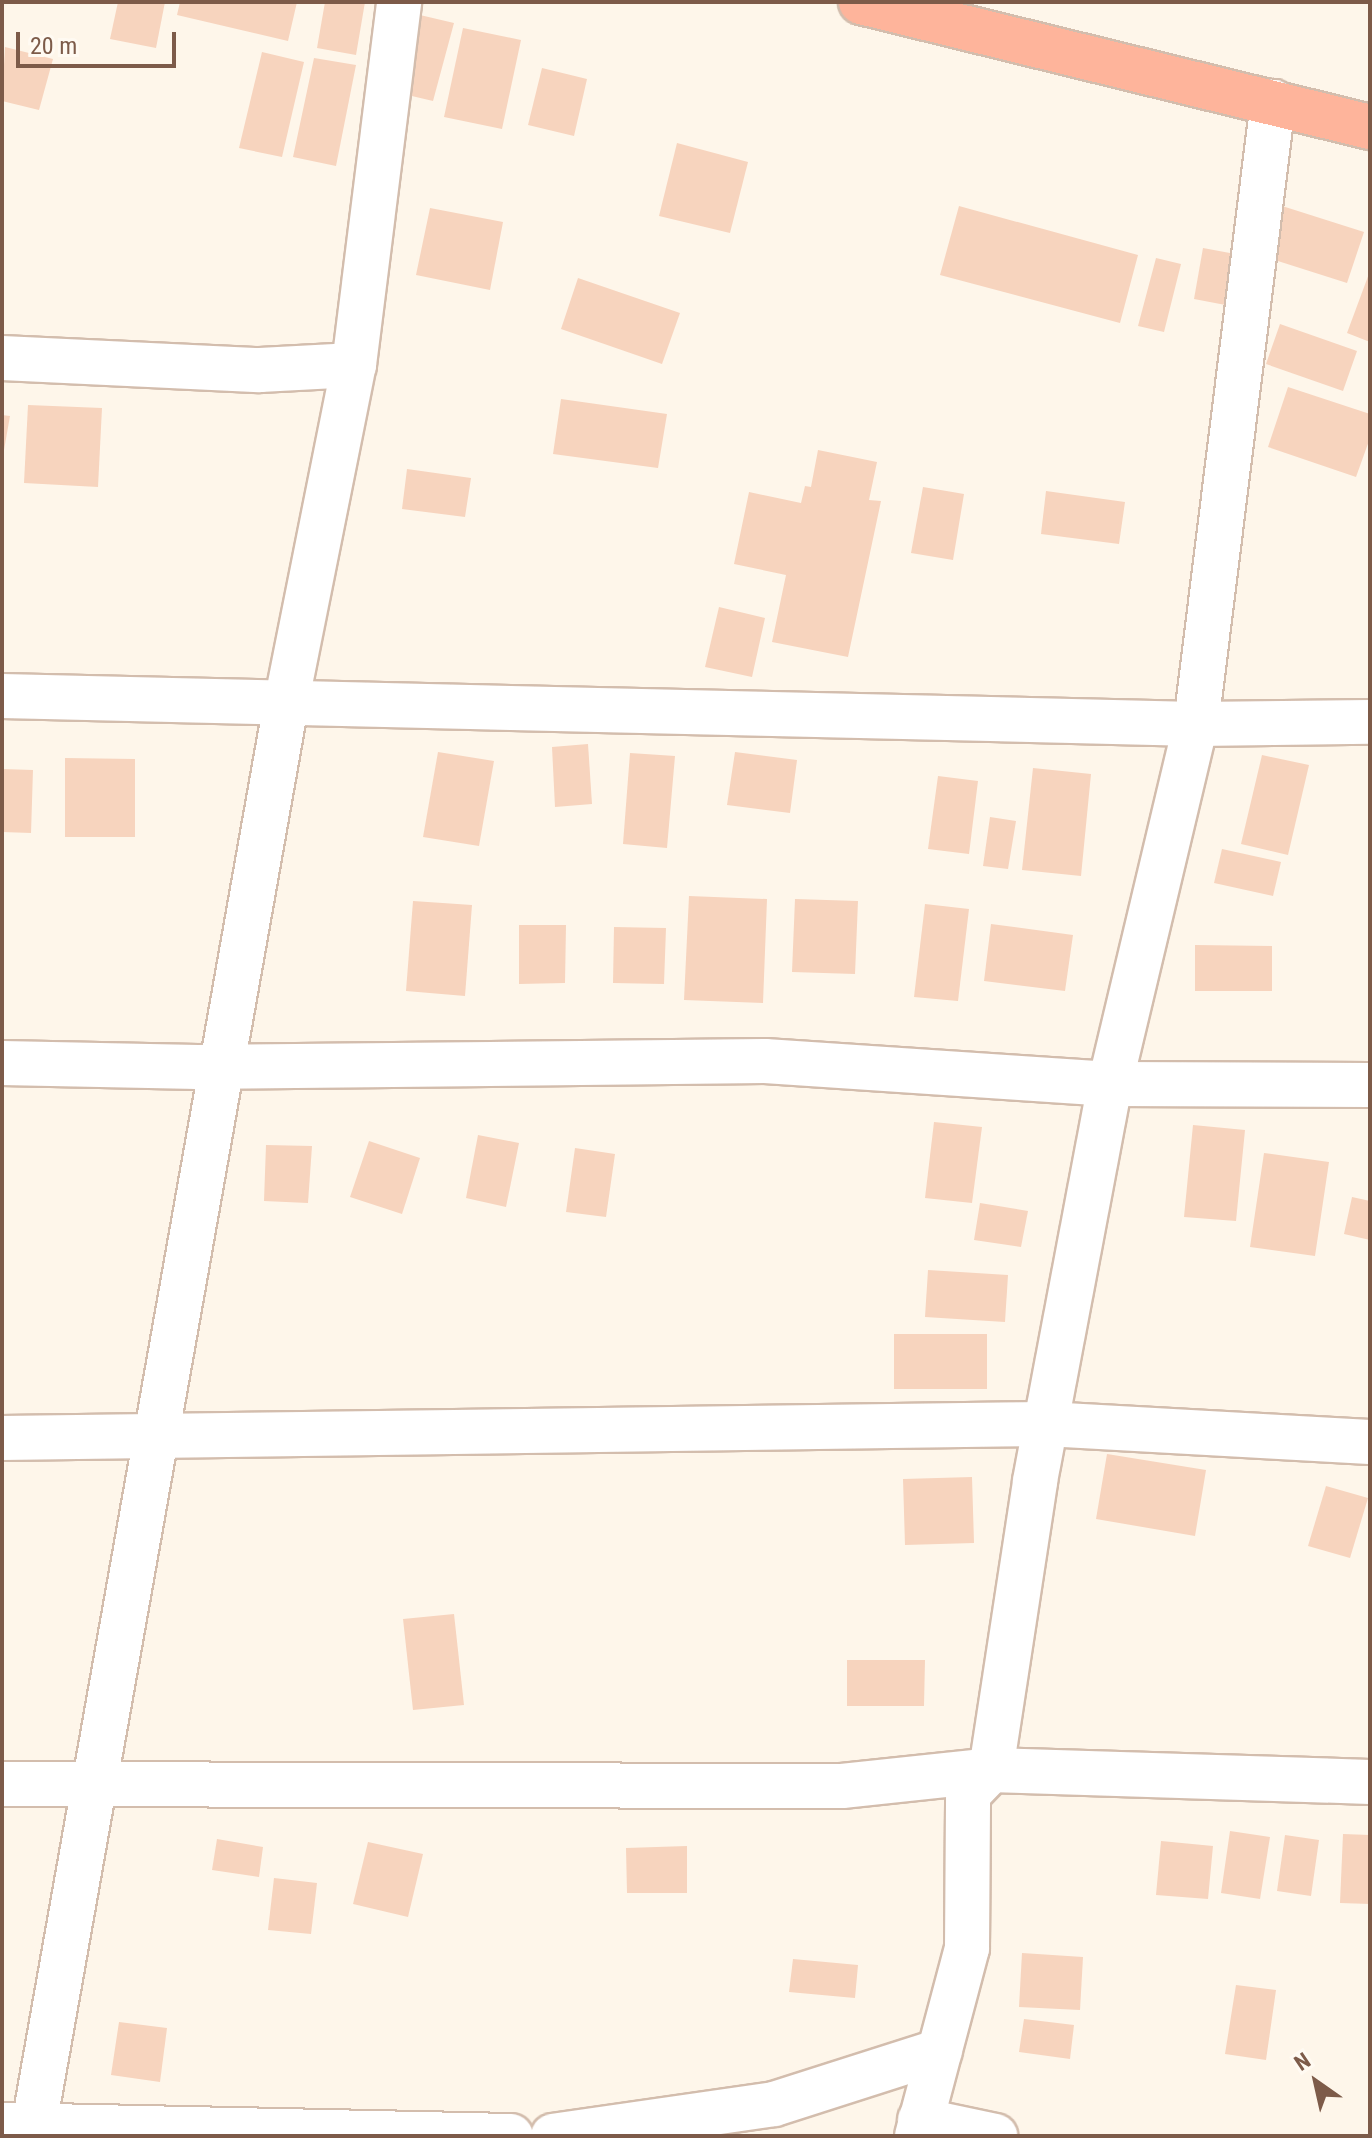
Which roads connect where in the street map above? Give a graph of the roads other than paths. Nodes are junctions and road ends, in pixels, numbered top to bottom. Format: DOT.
graph roads {
  1 [pos="399,2"];
  2 [pos="861,2"];
  3 [pos="1273,102"];
  4 [pos="1370,127"];
  5 [pos="2,358"];
  6 [pos="354,365"];
  7 [pos="2,696"];
  8 [pos="287,699"];
  9 [pos="1370,722"];
  10 [pos="1196,724"];
  11 [pos="2,1063"];
  12 [pos="223,1067"];
  13 [pos="1110,1084"];
  14 [pos="1370,1085"];
  15 [pos="1046,1424"];
  16 [pos="2,1438"];
  17 [pos="157,1439"];
  18 [pos="1370,1442"];
  19 [pos="991,1770"];
  20 [pos="1370,1782"];
  21 [pos="2,1784"];
  22 [pos="97,1785"];
  23 [pos="940,2051"];
  24 [pos="23,2128"];
  25 [pos="919,2128"];
  26 [pos="511,2136"];
  27 [pos="553,2136"];
  28 [pos="995,2136"];
  1 -- 6 [label="street"];
  2 -- 3 [label="highway"];
  3 -- 4 [label="highway"];
  3 -- 10 [label="street"];
  5 -- 6 [label="street"];
  6 -- 8 [label="street"];
  7 -- 8 [label="street"];
  8 -- 10 [label="street"];
  8 -- 12 [label="street"];
  9 -- 10 [label="street"];
  10 -- 13 [label="street"];
  11 -- 12 [label="street"];
  12 -- 13 [label="street"];
  12 -- 17 [label="street"];
  13 -- 14 [label="street"];
  13 -- 15 [label="street"];
  15 -- 17 [label="street"];
  15 -- 18 [label="street"];
  15 -- 19 [label="street"];
  16 -- 17 [label="street"];
  17 -- 22 [label="street"];
  19 -- 20 [label="street"];
  19 -- 22 [label="street"];
  19 -- 23 [label="street"];
  21 -- 22 [label="street"];
  22 -- 24 [label="street"];
  23 -- 25 [label="street"];
  23 -- 27 [label="street"];
  24 -- 26 [label="street"];
  25 -- 28 [label="street"];
}
